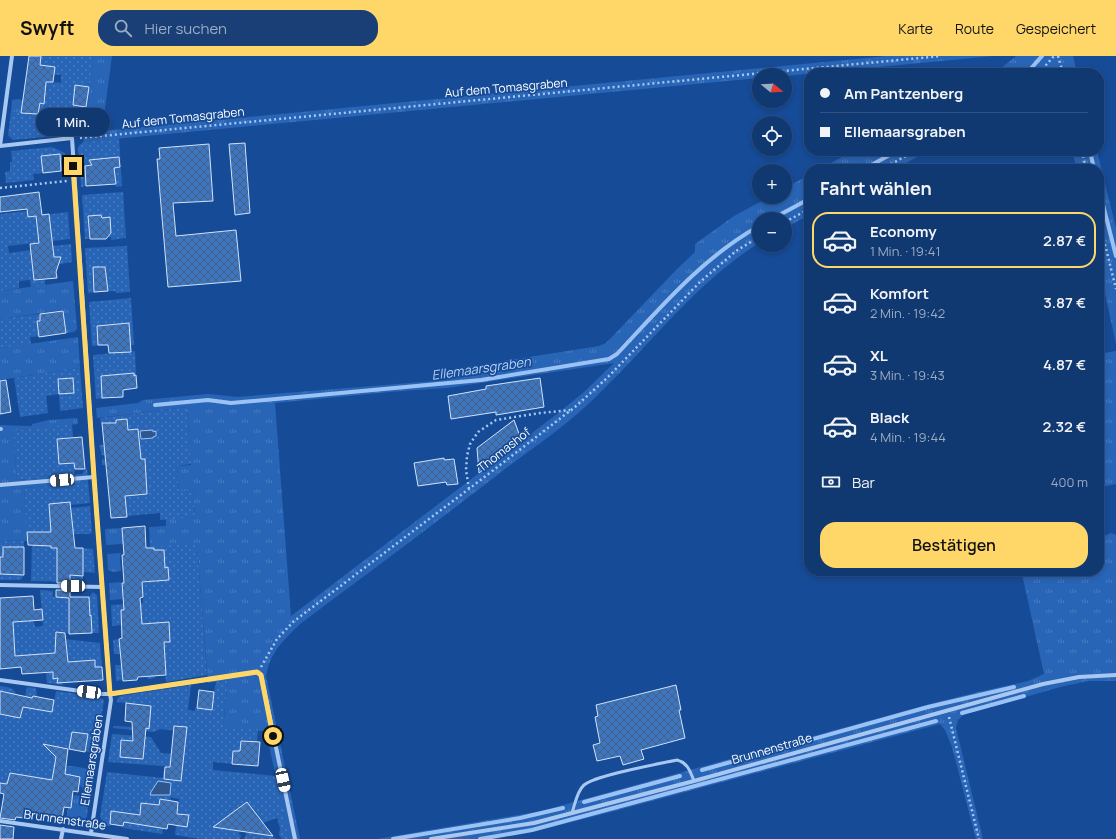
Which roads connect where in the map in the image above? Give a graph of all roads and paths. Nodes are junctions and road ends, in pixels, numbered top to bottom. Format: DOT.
graph roads {
  1 [pos="12,56"];
  2 [pos="941,56"];
  3 [pos="1054,56"];
  4 [pos="1058,56"];
  5 [pos="814,68"];
  6 [pos="1044,68"];
  7 [pos="1062,68"];
  8 [pos="804,69"];
  9 [pos="72,138"];
  10 [pos="0,146"];
  11 [pos="906,156"];
  12 [pos="891,164"];
  13 [pos="74,180"];
  14 [pos="0,188"];
  15 [pos="804,212"];
  16 [pos="792,218"];
  17 [pos="1104,240"];
  18 [pos="752,241"];
  19 [pos="1116,289"];
  20 [pos="570,410"];
  21 [pos="94,477"];
  22 [pos="0,485"];
  23 [pos="469,489"];
  24 [pos="0,585"];
  25 [pos="102,587"];
  26 [pos="257,672"];
  27 [pos="1116,675"];
  28 [pos="0,680"];
  29 [pos="110,694"];
  30 [pos="947,710"];
  31 [pos="694,781"];
  32 [pos="572,813"];
  33 [pos="0,821"];
  34 [pos="63,829"];
  35 [pos="91,834"];
  36 [pos="61,839"];
  37 [pos="127,839"];
  38 [pos="295,839"];
  39 [pos="431,839"];
  40 [pos="979,839"];
  1 -- 10 [label="street"];
  2 -- 5 [label="path, Auf dem Tomasgraben"];
  3 -- 6 [label="path"];
  4 -- 7 [label="path"];
  8 -- 9 [label="path, Auf dem Tomasgraben"];
  9 -- 10 [label="street"];
  9 -- 13 [label="street, Ellemaarsgraben"];
  11 -- 12 [label="path"];
  13 -- 14 [label="path"];
  13 -- 21 [label="street, Ellemaarsgraben"];
  15 -- 16 [label="path"];
  17 -- 19 [label="path"];
  18 -- 20 [label="path, Thomashof"];
  20 -- 23 [label="path, Thomashof"];
  20 -- 23 [label="path"];
  21 -- 22 [label="street"];
  21 -- 25 [label="street, Ellemaarsgraben"];
  23 -- 26 [label="path, Thomashof"];
  24 -- 25 [label="street"];
  25 -- 29 [label="street, Ellemaarsgraben"];
  26 -- 29 [label="street"];
  26 -- 38 [label="street"];
  27 -- 30 [label="street, Brunnenstraße"];
  28 -- 29 [label="street"];
  29 -- 35 [label="street, Ellemaarsgraben"];
  30 -- 31 [label="street, Brunnenstraße"];
  30 -- 40 [label="path"];
  31 -- 32 [label="street, Brunnenstraße"];
  31 -- 32 [label="lane"];
  32 -- 39 [label="street, Brunnenstraße"];
  33 -- 34 [label="street, Brunnenstraße"];
  34 -- 35 [label="street, Brunnenstraße"];
  34 -- 36 [label="street"];
  35 -- 37 [label="street, Brunnenstraße"];
}
